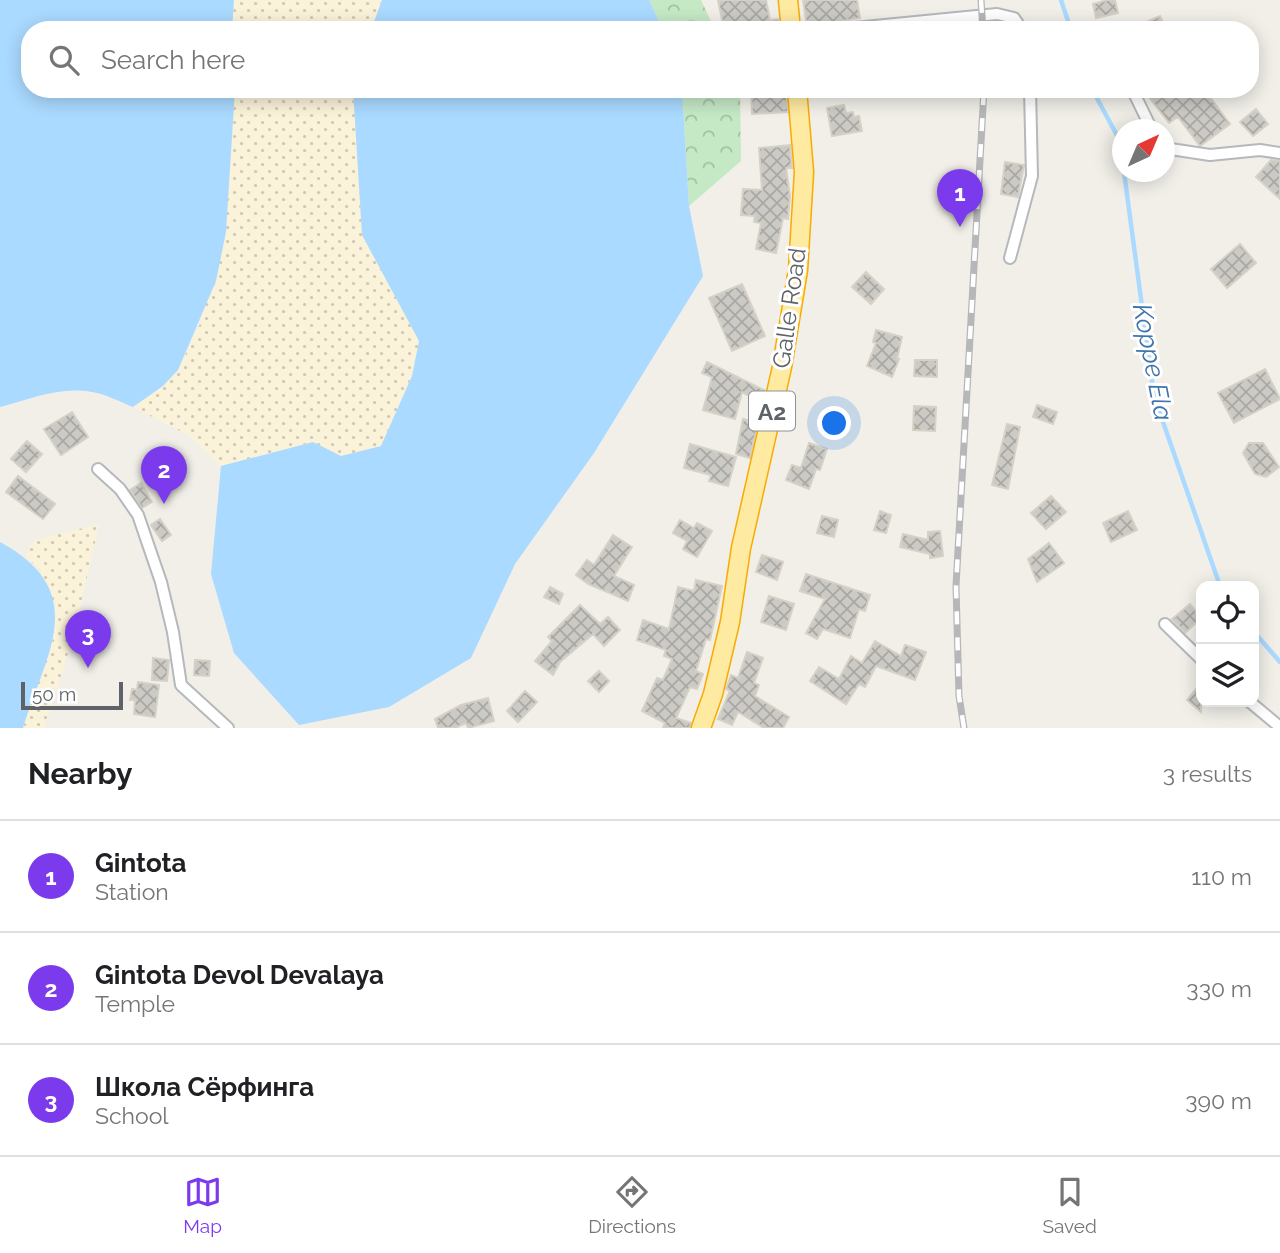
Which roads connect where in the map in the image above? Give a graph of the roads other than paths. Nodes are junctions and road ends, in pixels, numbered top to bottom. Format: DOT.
graph roads {
  1 [pos="788,0"];
  2 [pos="790,21"];
  3 [pos="926,21"];
  4 [pos="1016,21"];
  5 [pos="798,98"];
  6 [pos="1030,98"];
  7 [pos="1136,98"];
  8 [pos="1147,119"];
  9 [pos="1175,150"];
  10 [pos="1280,153"];
  11 [pos="1010,258"];
  12 [pos="98,469"];
  13 [pos="1165,624"];
  14 [pos="1196,654"];
  15 [pos="1256,707"];
  16 [pos="1280,727"];
  17 [pos="228,728"];
  18 [pos="701,728"];
  1 -- 2 [label="highway"];
  3 -- 4 [label="street"];
  5 -- 18 [label="highway, Galle Road / A2"];
  6 -- 11 [label="street"];
  7 -- 8 [label="street"];
  9 -- 10 [label="street"];
  12 -- 17 [label="street"];
  13 -- 14 [label="street"];
  15 -- 16 [label="street"];
}
